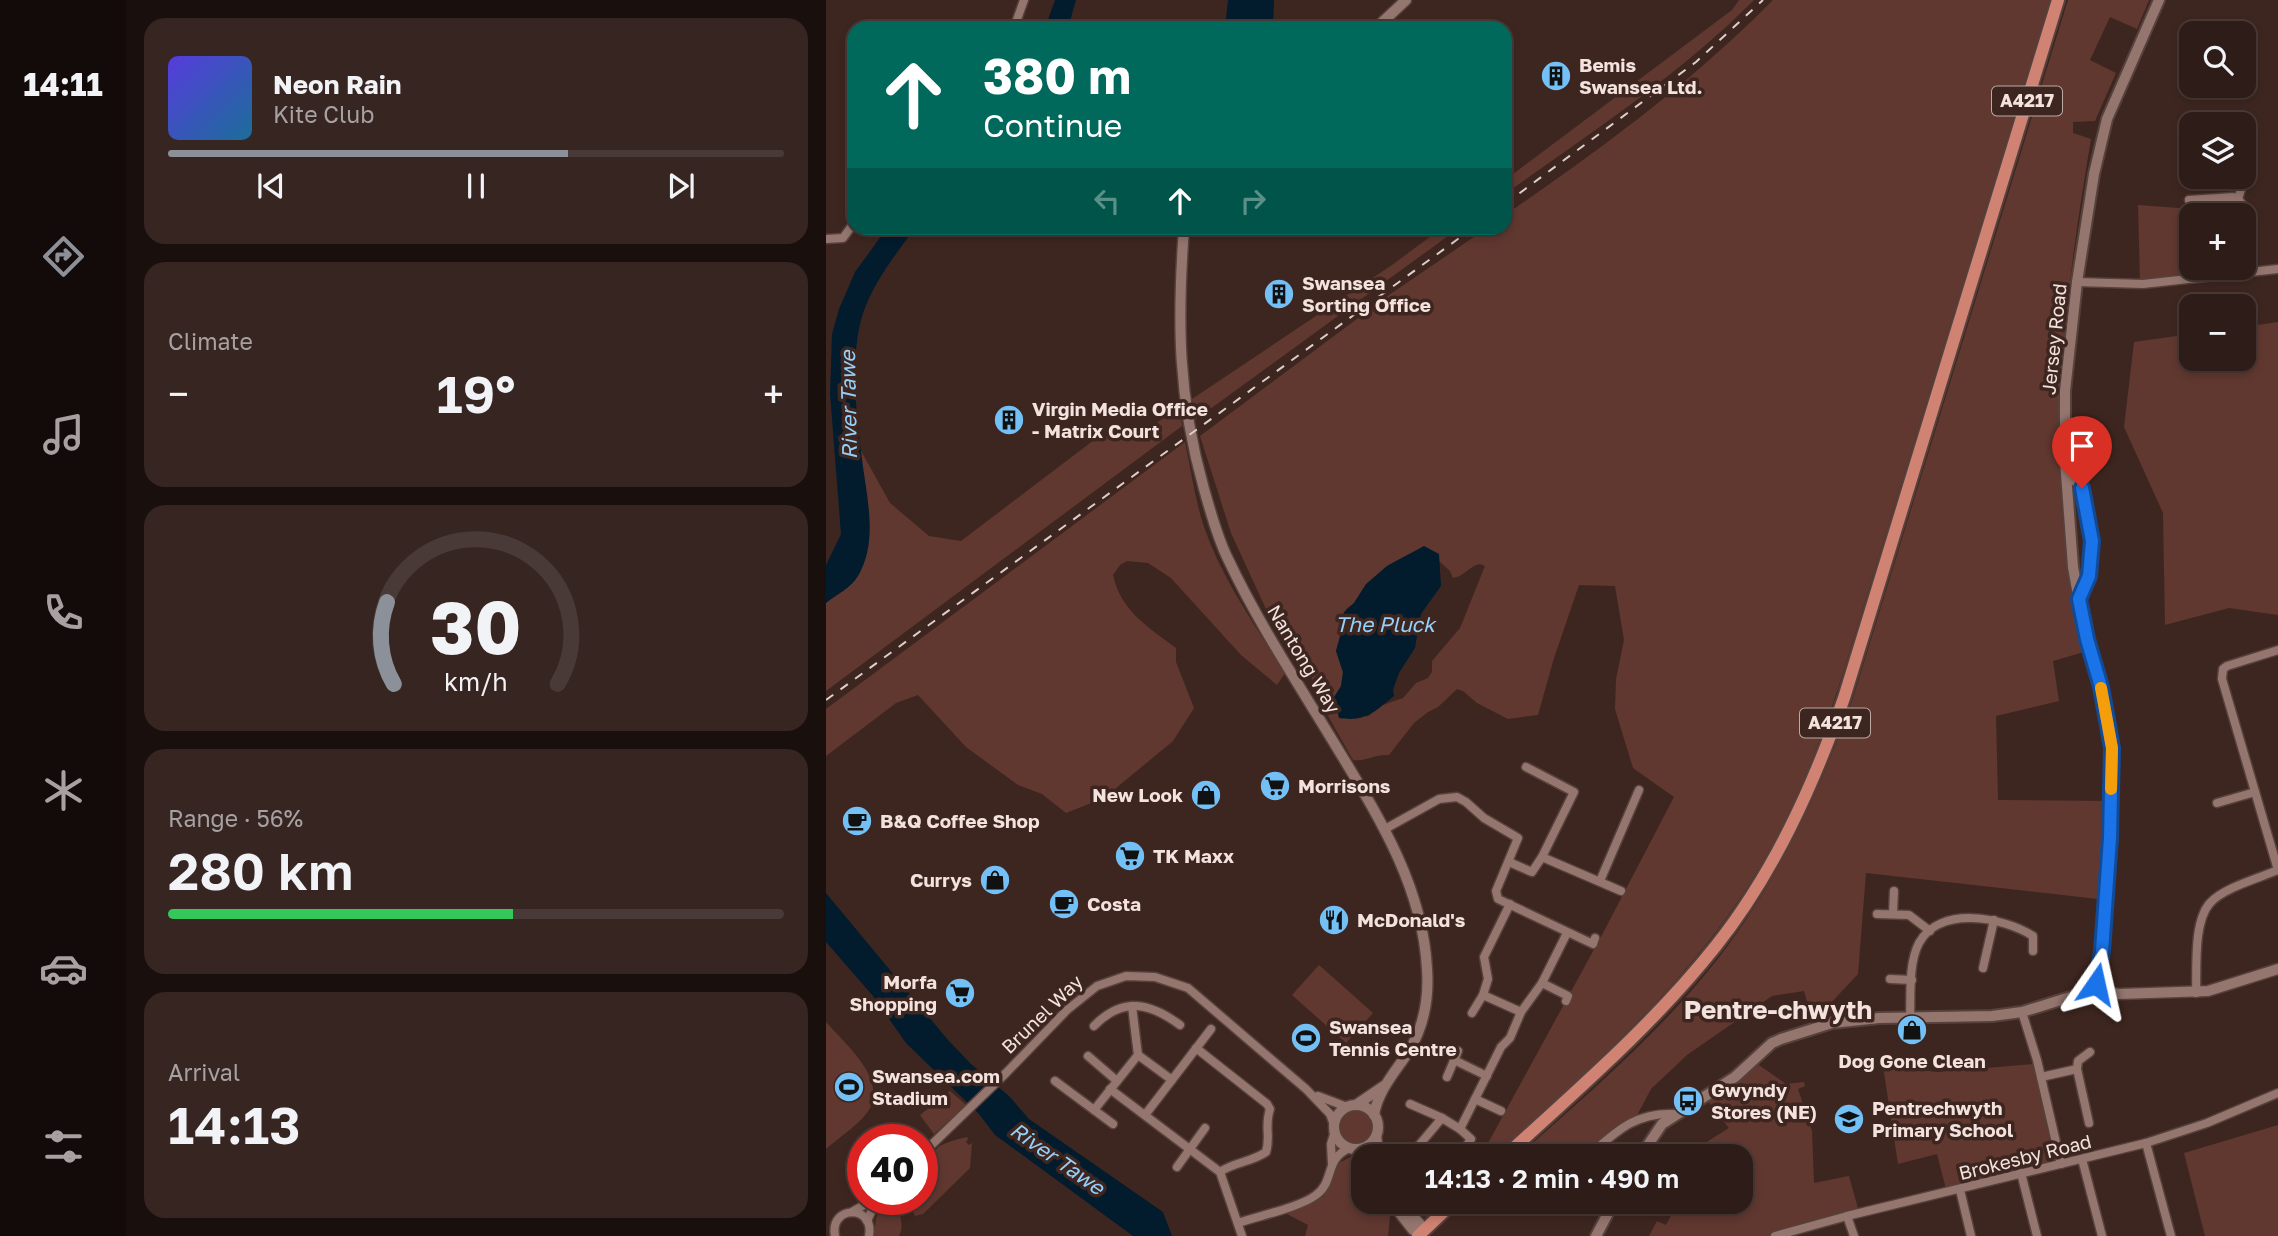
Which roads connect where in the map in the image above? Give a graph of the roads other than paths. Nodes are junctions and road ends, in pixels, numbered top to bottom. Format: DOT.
graph roads {
  1 [pos="1024,0"];
  2 [pos="1406,0"];
  3 [pos="2058,0"];
  4 [pos="2159,0"];
  5 [pos="1016,21"];
  6 [pos="1384,21"];
  7 [pos="2241,189"];
  8 [pos="2189,200"];
  9 [pos="2238,200"];
  10 [pos="2241,203"];
  11 [pos="847,233"];
  12 [pos="1184,235"];
  13 [pos="826,239"];
  14 [pos="2278,270"];
  15 [pos="2256,272"];
  16 [pos="2179,280"];
  17 [pos="2077,282"];
  18 [pos="2067,480"];
  19 [pos="2079,599"];
  20 [pos="2278,650"];
  21 [pos="1526,767"];
  22 [pos="1639,790"];
  23 [pos="2255,792"];
  24 [pos="2217,803"];
  25 [pos="1385,829"];
  26 [pos="1542,857"];
  27 [pos="1509,862"];
  28 [pos="2278,870"];
  29 [pos="1600,881"];
  30 [pos="1621,891"];
  31 [pos="1894,891"];
  32 [pos="1510,904"];
  33 [pos="1877,914"];
  34 [pos="1894,914"];
  35 [pos="1993,920"];
  36 [pos="1930,930"];
  37 [pos="1567,933"];
  38 [pos="1595,938"];
  39 [pos="2033,951"];
  40 [pos="1983,968"];
  41 [pos="2278,969"];
  42 [pos="1890,979"];
  43 [pos="1912,981"];
  44 [pos="2092,982"];
  45 [pos="1542,983"];
  46 [pos="2196,993"];
  47 [pos="1483,995"];
  48 [pos="1566,1001"];
  49 [pos="1132,1006"];
  50 [pos="1521,1012"];
  51 [pos="2022,1012"];
  52 [pos="1472,1013"];
  53 [pos="1910,1018"];
  54 [pos="1180,1025"];
  55 [pos="1094,1026"];
  56 [pos="1211,1029"];
  57 [pos="1196,1048"];
  58 [pos="2090,1052"];
  59 [pos="1138,1055"];
  60 [pos="1088,1056"];
  61 [pos="2077,1069"];
  62 [pos="1487,1076"];
  63 [pos="1447,1077"];
  64 [pos="2041,1077"];
  65 [pos="1172,1080"];
  66 [pos="1055,1081"];
  67 [pos="1117,1081"];
  68 [pos="1385,1086"];
  69 [pos="1111,1089"];
  70 [pos="1306,1089"];
  71 [pos="2278,1093"];
  72 [pos="1475,1099"];
  73 [pos="1410,1104"];
  74 [pos="1352,1106"];
  75 [pos="1094,1110"];
  76 [pos="1500,1111"];
  77 [pos="1674,1114"];
  78 [pos="1145,1115"];
  79 [pos="1374,1115"];
  80 [pos="1442,1118"];
  81 [pos="2089,1123"];
  82 [pos="1113,1124"];
  83 [pos="1205,1128"];
  84 [pos="1335,1128"];
  85 [pos="1460,1129"];
  86 [pos="1376,1136"];
  87 [pos="938,1139"];
  88 [pos="2146,1143"];
  89 [pos="1369,1144"];
  90 [pos="1377,1144"];
  91 [pos="1420,1144"];
  92 [pos="1468,1144"];
  93 [pos="1518,1144"];
  94 [pos="1601,1144"];
  95 [pos="1648,1144"];
  96 [pos="1351,1147"];
  97 [pos="1190,1148"];
  98 [pos="1351,1152"];
  99 [pos="2082,1159"];
  100 [pos="1332,1164"];
  101 [pos="2061,1164"];
  102 [pos="1177,1167"];
  103 [pos="1220,1172"];
  104 [pos="2021,1173"];
  105 [pos="1960,1190"];
  106 [pos="847,1214"];
  107 [pos="1400,1214"];
  108 [pos="1411,1214"];
  109 [pos="1441,1214"];
  110 [pos="1608,1214"];
  111 [pos="861,1215"];
  112 [pos="870,1215"];
  113 [pos="1847,1216"];
  114 [pos="867,1222"];
  115 [pos="1238,1223"];
  116 [pos="1419,1234"];
  117 [pos="835,1236"];
  118 [pos="869,1236"];
  119 [pos="1242,1236"];
  120 [pos="1596,1236"];
  121 [pos="1775,1236"];
  122 [pos="1854,1236"];
  123 [pos="1971,1236"];
  124 [pos="2037,1236"];
  125 [pos="2102,1236"];
  126 [pos="2171,1236"];
  1 -- 5 [label="street"];
  2 -- 6 [label="street"];
  3 -- 93 [label="main road, A4217"];
  4 -- 17 [label="main road, Jersey Road"];
  7 -- 9 [label="street"];
  8 -- 9 [label="street"];
  9 -- 10 [label="street"];
  11 -- 13 [label="street"];
  12 -- 25 [label="street, Nantong Way"];
  14 -- 15 [label="street"];
  16 -- 17 [label="street"];
  17 -- 18 [label="main road, Jersey Road"];
  18 -- 19 [label="main road, Jersey Road"];
  18 -- 19 [label="street"];
  19 -- 44 [label="main road, Jersey Road"];
  20 -- 23 [label="street"];
  21 -- 26 [label="street"];
  22 -- 29 [label="street"];
  23 -- 24 [label="street"];
  23 -- 28 [label="street"];
  25 -- 27 [label="street"];
  25 -- 68 [label="street, Nantong Way"];
  26 -- 27 [label="street"];
  26 -- 29 [label="street"];
  27 -- 32 [label="street"];
  28 -- 46 [label="street"];
  29 -- 30 [label="street"];
  31 -- 34 [label="street"];
  32 -- 37 [label="street"];
  32 -- 47 [label="street"];
  33 -- 34 [label="street"];
  34 -- 36 [label="street"];
  35 -- 36 [label="street"];
  35 -- 39 [label="street"];
  35 -- 40 [label="street"];
  36 -- 43 [label="street"];
  37 -- 38 [label="street"];
  37 -- 45 [label="street"];
  41 -- 46 [label="street"];
  42 -- 43 [label="street"];
  43 -- 53 [label="street"];
  44 -- 46 [label="street"];
  44 -- 51 [label="main road"];
  45 -- 48 [label="street"];
  45 -- 50 [label="street"];
  47 -- 50 [label="street"];
  47 -- 52 [label="street"];
  49 -- 54 [label="street"];
  49 -- 55 [label="street"];
  49 -- 59 [label="street"];
  50 -- 62 [label="street"];
  51 -- 53 [label="main road"];
  51 -- 64 [label="street"];
  53 -- 77 [label="main road"];
  56 -- 57 [label="street"];
  57 -- 65 [label="street"];
  57 -- 103 [label="street"];
  58 -- 61 [label="street"];
  59 -- 65 [label="street"];
  59 -- 67 [label="street"];
  60 -- 67 [label="street"];
  61 -- 64 [label="street"];
  61 -- 81 [label="street"];
  62 -- 63 [label="street"];
  62 -- 72 [label="street"];
  64 -- 101 [label="street"];
  65 -- 78 [label="street"];
  66 -- 75 [label="street"];
  67 -- 69 [label="street"];
  68 -- 74 [label="street, Nantong Way"];
  68 -- 79 [label="street, Nantong Way"];
  69 -- 75 [label="street"];
  69 -- 78 [label="street"];
  70 -- 74 [label="street, Brunel Way"];
  70 -- 84 [label="street, Brunel Way"];
  70 -- 87 [label="street, Brunel Way"];
  71 -- 88 [label="street, Brokesby Road"];
  72 -- 76 [label="street"];
  72 -- 85 [label="street"];
  73 -- 80 [label="street"];
  74 -- 79 [label="street"];
  74 -- 84 [label="street"];
  75 -- 82 [label="street"];
  77 -- 94 [label="street"];
  77 -- 95 [label="main road"];
  78 -- 97 [label="street"];
  79 -- 86 [label="street"];
  80 -- 85 [label="street"];
  80 -- 91 [label="street"];
  83 -- 97 [label="street"];
  84 -- 96 [label="street"];
  84 -- 100 [label="street"];
  85 -- 92 [label="street"];
  86 -- 89 [label="street"];
  86 -- 90 [label="street"];
  88 -- 99 [label="street, Brokesby Road"];
  88 -- 126 [label="street"];
  97 -- 102 [label="street"];
  97 -- 103 [label="street"];
  98 -- 100 [label="street"];
  99 -- 101 [label="street, Brokesby Road"];
  99 -- 125 [label="street"];
  100 -- 115 [label="street"];
  101 -- 104 [label="street, Brokesby Road"];
  103 -- 115 [label="street"];
  104 -- 105 [label="street, Brokesby Road"];
  104 -- 124 [label="street"];
  105 -- 113 [label="street, Brokesby Road"];
  105 -- 123 [label="street"];
  106 -- 117 [label="street"];
  107 -- 116 [label="street"];
  108 -- 116 [label="street"];
  109 -- 116 [label="main road"];
  110 -- 120 [label="main road"];
  111 -- 114 [label="street"];
  112 -- 114 [label="street"];
  113 -- 121 [label="street, Brokesby Road"];
  113 -- 122 [label="street"];
  114 -- 118 [label="street"];
  115 -- 119 [label="street"];
}
